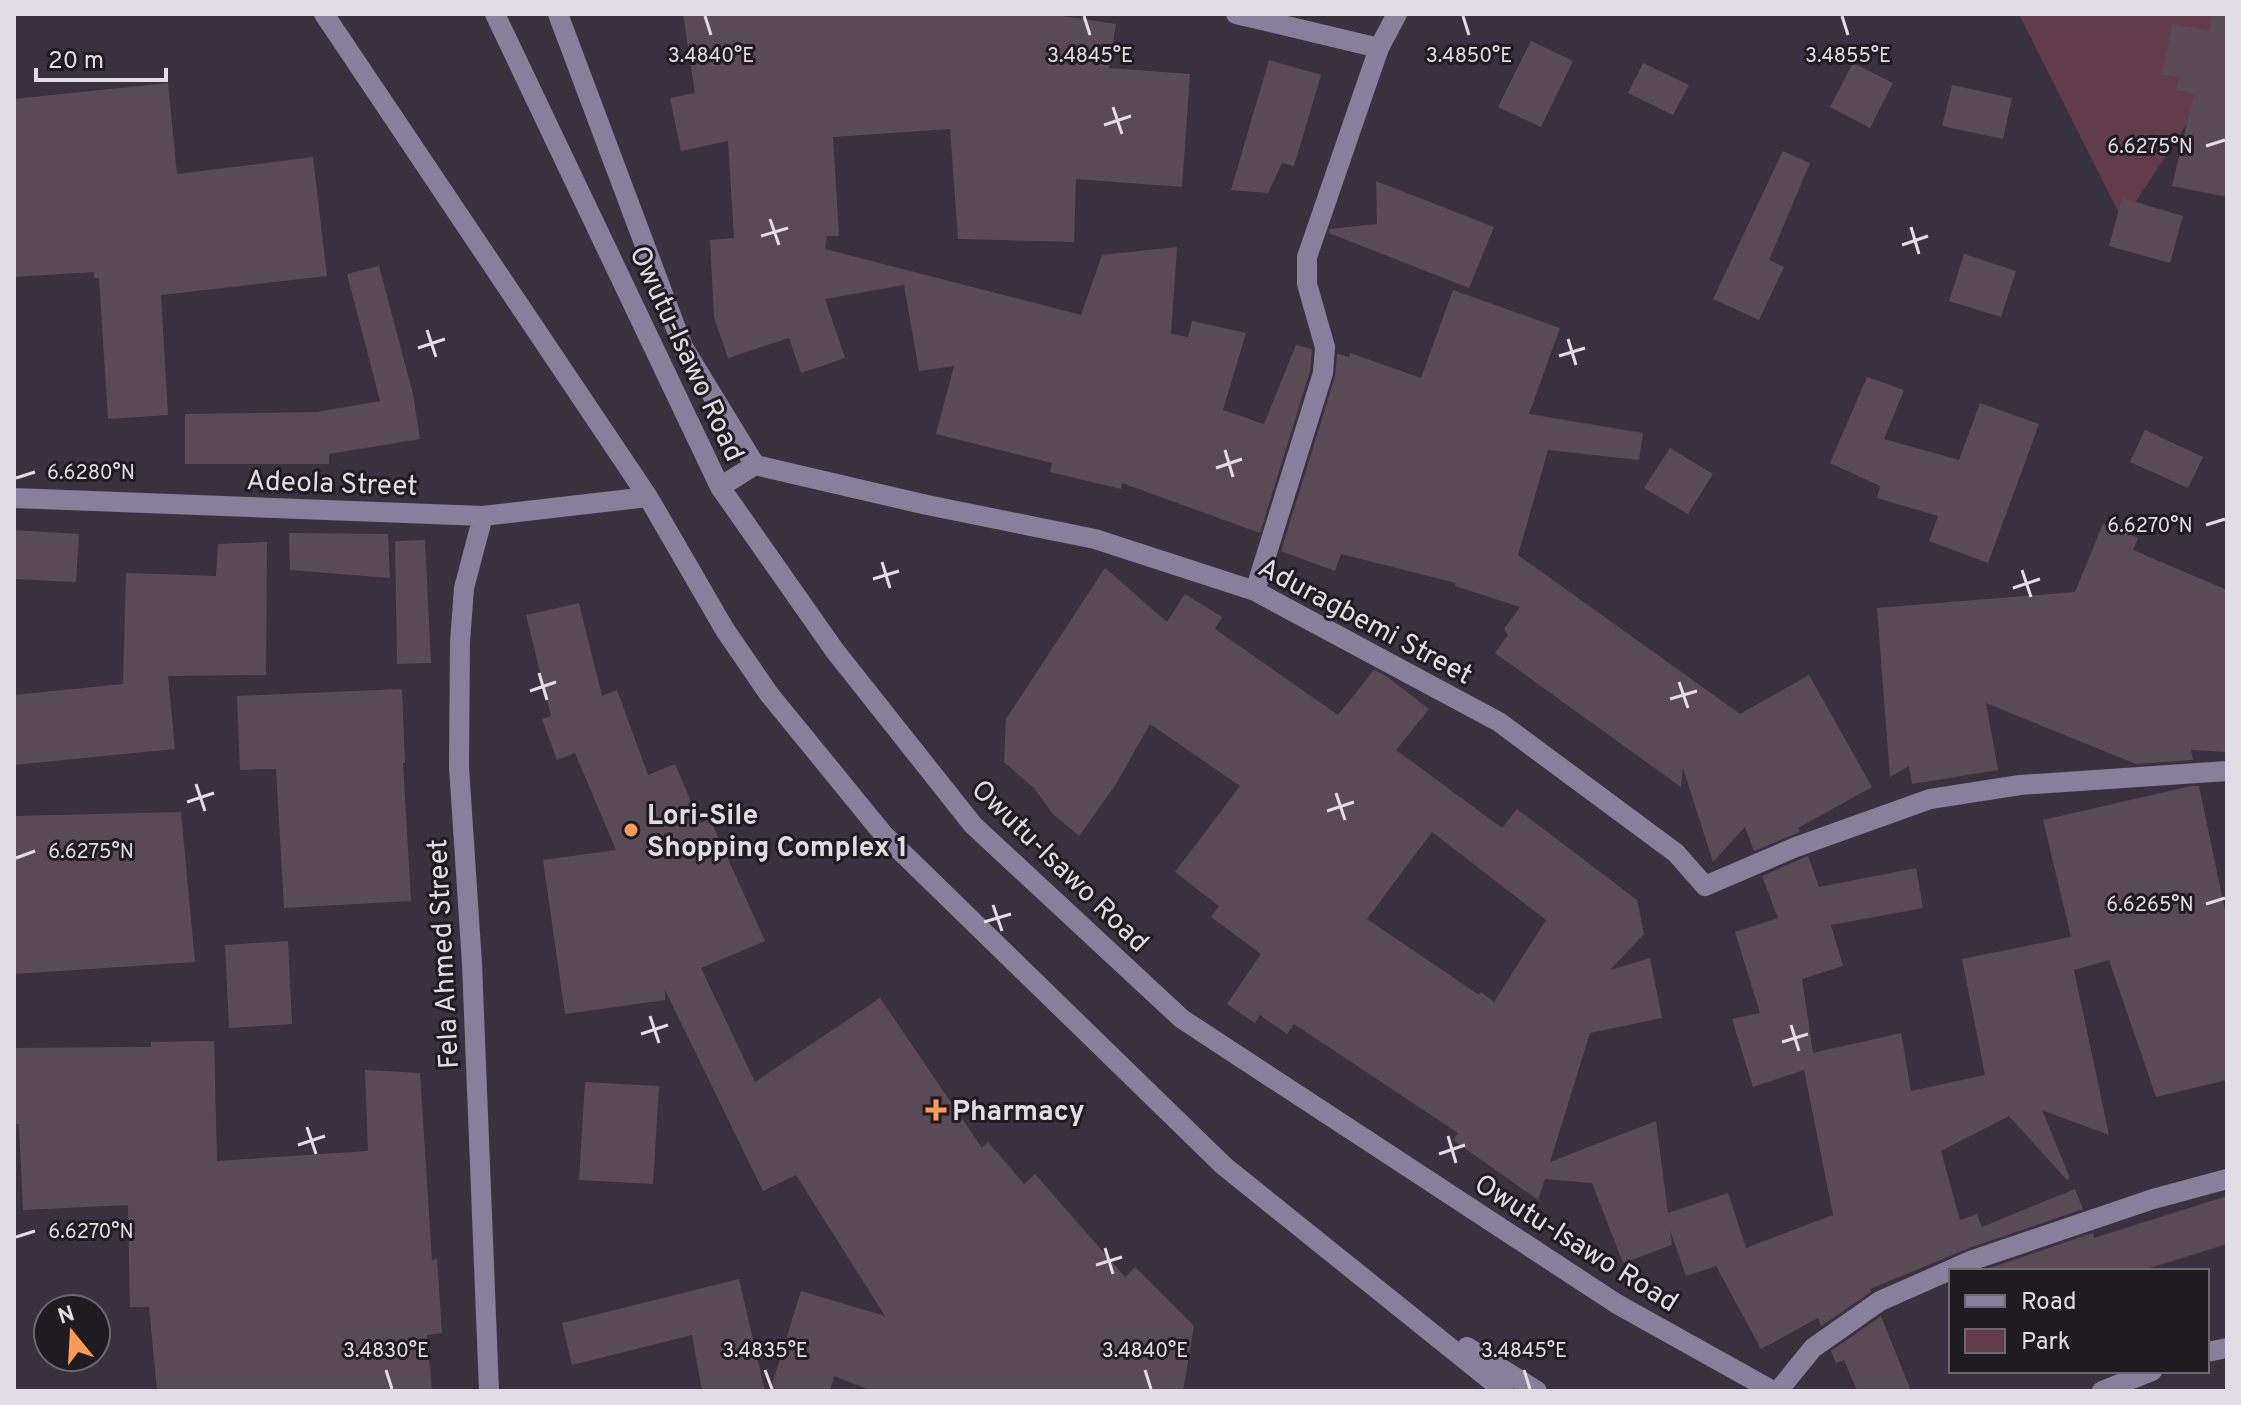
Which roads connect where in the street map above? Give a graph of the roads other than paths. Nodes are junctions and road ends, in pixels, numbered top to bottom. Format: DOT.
graph roads {
  1 [pos="324,14"];
  2 [pos="495,14"];
  3 [pos="558,14"];
  4 [pos="1236,14"];
  5 [pos="1397,14"];
  6 [pos="1379,48"];
  7 [pos="755,465"];
  8 [pos="720,487"];
  9 [pos="648,497"];
  10 [pos="14,498"];
  11 [pos="483,516"];
  12 [pos="1255,591"];
  13 [pos="2227,771"];
  14 [pos="2227,1179"];
  15 [pos="1953,1269"];
  16 [pos="1949,1271"];
  17 [pos="1386,1296"];
  18 [pos="2147,1373"];
  19 [pos="489,1391"];
  20 [pos="1504,1391"];
  21 [pos="1537,1391"];
  22 [pos="1775,1391"];
  23 [pos="2102,1391"];
  1 -- 9 [label="street"];
  2 -- 8 [label="street, Owutu-Isawo Road"];
  3 -- 7 [label="street"];
  4 -- 6 [label="street"];
  5 -- 6 [label="street"];
  6 -- 12 [label="street"];
  7 -- 8 [label="street"];
  7 -- 12 [label="street, Aduragbemi Street"];
  8 -- 22 [label="street, Owutu-Isawo Road"];
  9 -- 11 [label="street, Adeola Street"];
  9 -- 17 [label="street"];
  10 -- 11 [label="street, Adeola Street"];
  11 -- 19 [label="street, Fela Ahmed Street"];
  12 -- 13 [label="street, Aduragbemi Street"];
  14 -- 15 [label="street"];
  16 -- 22 [label="street"];
  17 -- 20 [label="street"];
  17 -- 21 [label="street"];
  18 -- 23 [label="street"];
}
